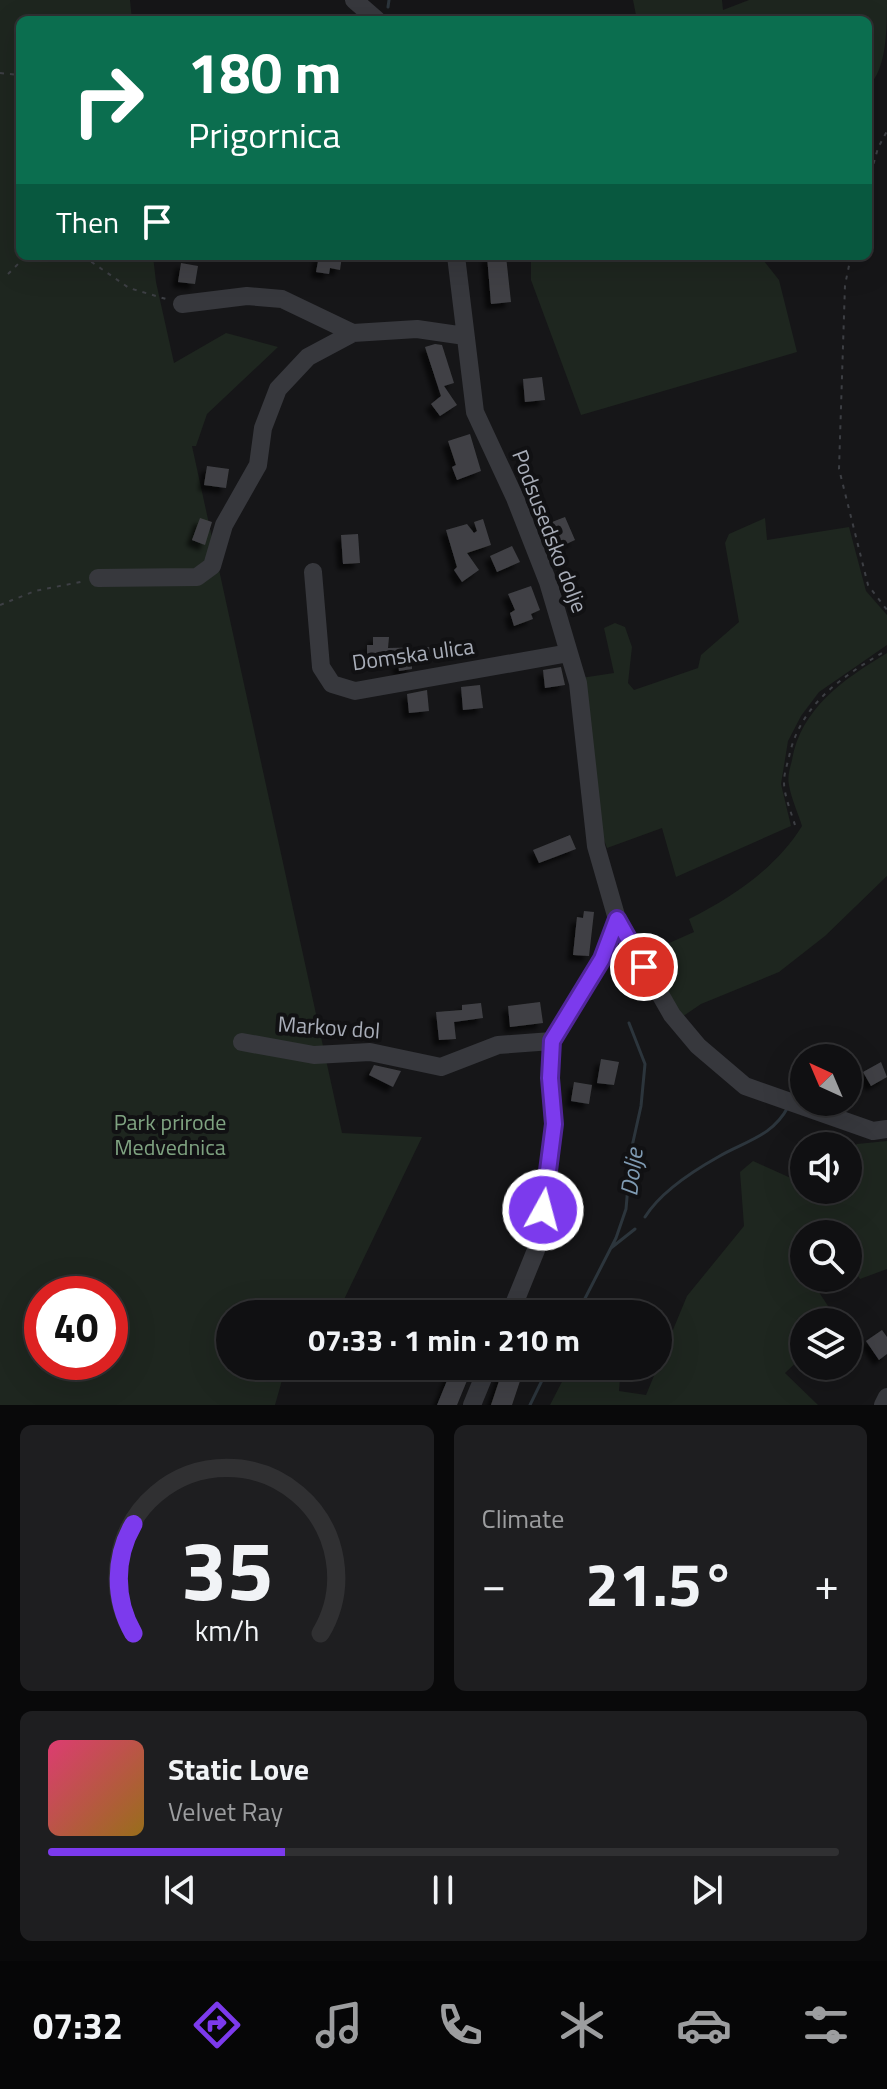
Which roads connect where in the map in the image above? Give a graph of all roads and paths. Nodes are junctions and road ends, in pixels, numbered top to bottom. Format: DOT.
graph roads {
  1 [pos="354,0"];
  2 [pos="372,16"];
  3 [pos="887,131"];
  4 [pos="872,169"];
  5 [pos="22,260"];
  6 [pos="89,260"];
  7 [pos="456,260"];
  8 [pos="850,260"];
  9 [pos="8,274"];
  10 [pos="182,304"];
  11 [pos="353,333"];
  12 [pos="465,336"];
  13 [pos="313,572"];
  14 [pos="98,578"];
  15 [pos="0,605"];
  16 [pos="887,610"];
  17 [pos="887,650"];
  18 [pos="569,653"];
  19 [pos="795,825"];
  20 [pos="617,919"];
  21 [pos="552,1041"];
  22 [pos="242,1042"];
  23 [pos="887,1129"];
  24 [pos="516,1300"];
  25 [pos="482,1380"];
  26 [pos="887,1397"];
  27 [pos="472,1405"];
  28 [pos="883,1405"];
  1 -- 2 [label="street"];
  3 -- 4 [label="path"];
  5 -- 9 [label="path"];
  6 -- 10 [label="path"];
  7 -- 12 [label="street, Podsusedsko dolje"];
  8 -- 16 [label="path"];
  10 -- 11 [label="street"];
  11 -- 12 [label="street"];
  11 -- 14 [label="street"];
  12 -- 18 [label="street, Podsusedsko dolje"];
  13 -- 18 [label="street, Domska ulica"];
  14 -- 15 [label="path"];
  17 -- 19 [label="path"];
  18 -- 20 [label="street, Podsusedsko dolje"];
  20 -- 21 [label="street"];
  20 -- 23 [label="street, Podsusedsko dolje"];
  21 -- 22 [label="street, Markov dol"];
  21 -- 24 [label="street"];
  25 -- 27 [label="street"];
  26 -- 28 [label="street"];
}
